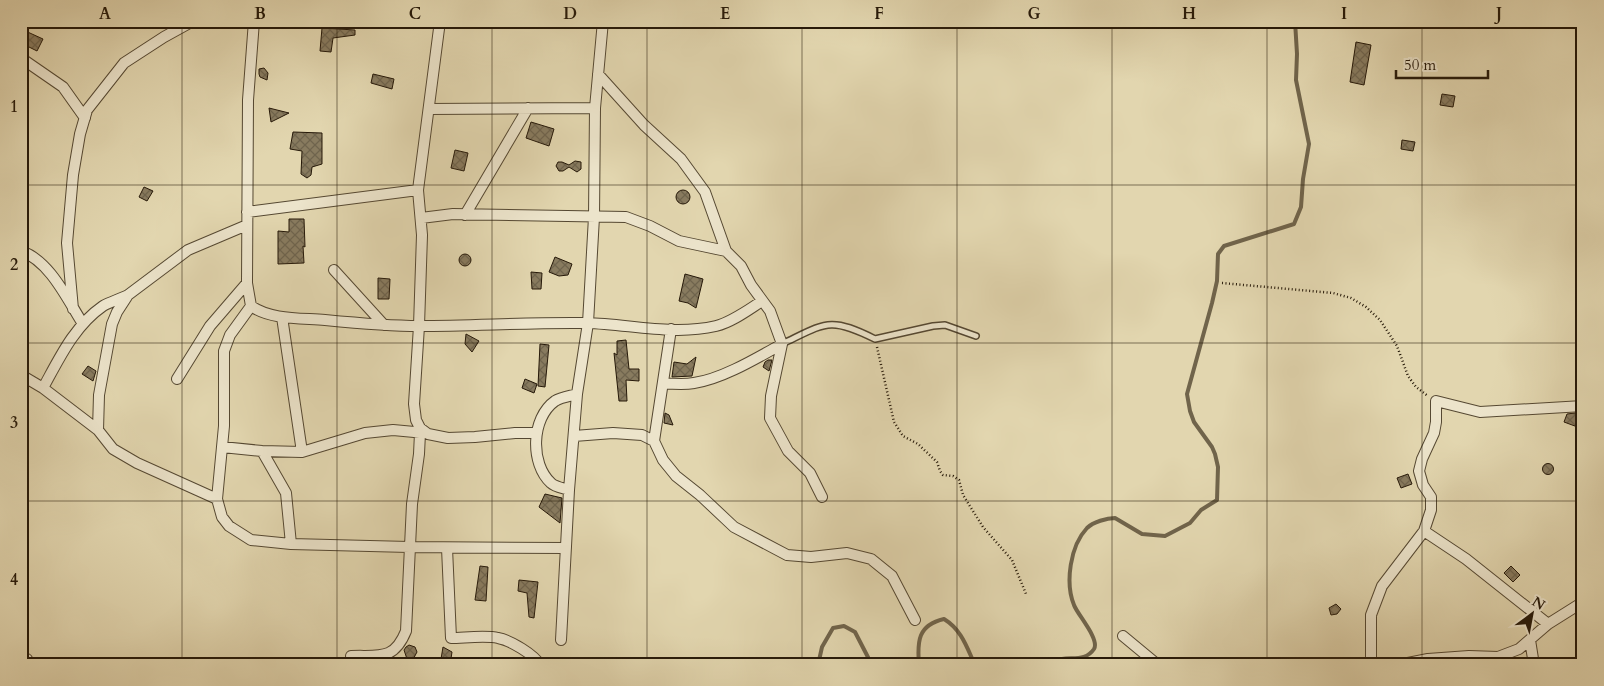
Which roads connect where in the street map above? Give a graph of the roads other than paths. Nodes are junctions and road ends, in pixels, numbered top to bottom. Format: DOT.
graph roads {
  1 [pos="193,21"];
  2 [pos="254,21"];
  3 [pos="440,21"];
  4 [pos="603,21"];
  5 [pos="21,58"];
  6 [pos="598,74"];
  7 [pos="528,108"];
  8 [pos="595,108"];
  9 [pos="429,109"];
  10 [pos="85,118"];
  11 [pos="418,190"];
  12 [pos="247,212"];
  13 [pos="465,215"];
  14 [pos="421,218"];
  15 [pos="594,218"];
  16 [pos="247,225"];
  17 [pos="21,251"];
  18 [pos="726,251"];
  19 [pos="334,270"];
  20 [pos="248,283"];
  21 [pos="128,296"];
  22 [pos="762,301"];
  23 [pos="251,306"];
  24 [pos="73,308"];
  25 [pos="282,317"];
  26 [pos="588,323"];
  27 [pos="83,324"];
  28 [pos="384,325"];
  29 [pos="419,326"];
  30 [pos="672,329"];
  31 [pos="976,336"];
  32 [pos="782,344"];
  33 [pos="21,375"];
  34 [pos="177,378"];
  35 [pos="663,383"];
  36 [pos="42,388"];
  37 [pos="577,394"];
  38 [pos="1583,406"];
  39 [pos="98,430"];
  40 [pos="424,433"];
  41 [pos="536,433"];
  42 [pos="574,436"];
  43 [pos="654,441"];
  44 [pos="222,447"];
  45 [pos="262,452"];
  46 [pos="302,452"];
  47 [pos="569,490"];
  48 [pos="822,497"];
  49 [pos="218,499"];
  50 [pos="1424,531"];
  51 [pos="292,544"];
  52 [pos="409,548"];
  53 [pos="447,548"];
  54 [pos="566,548"];
  55 [pos="1583,602"];
  56 [pos="915,620"];
  57 [pos="1548,624"];
  58 [pos="1123,636"];
  59 [pos="561,640"];
  60 [pos="1530,640"];
  61 [pos="351,656"];
  62 [pos="540,665"];
  63 [pos="1158,665"];
  64 [pos="1371,665"];
  65 [pos="1398,665"];
  66 [pos="1534,665"];
  1 -- 10 [label="street"];
  2 -- 12 [label="street"];
  3 -- 9 [label="street"];
  4 -- 6 [label="street"];
  5 -- 10 [label="street"];
  6 -- 8 [label="street"];
  6 -- 18 [label="street"];
  7 -- 8 [label="street"];
  7 -- 9 [label="street"];
  7 -- 13 [label="street"];
  8 -- 15 [label="street"];
  9 -- 11 [label="street"];
  10 -- 24 [label="street"];
  11 -- 12 [label="street"];
  11 -- 14 [label="street"];
  12 -- 16 [label="street"];
  13 -- 14 [label="street"];
  13 -- 15 [label="street"];
  14 -- 29 [label="street"];
  15 -- 18 [label="street"];
  15 -- 26 [label="street"];
  16 -- 20 [label="street"];
  16 -- 21 [label="street"];
  17 -- 24 [label="street"];
  18 -- 22 [label="street"];
  19 -- 28 [label="street"];
  20 -- 23 [label="street"];
  20 -- 34 [label="street"];
  21 -- 27 [label="street"];
  21 -- 39 [label="street"];
  22 -- 30 [label="street"];
  22 -- 32 [label="street"];
  23 -- 25 [label="street"];
  23 -- 44 [label="street"];
  24 -- 27 [label="street"];
  25 -- 28 [label="street"];
  25 -- 46 [label="street"];
  26 -- 29 [label="street"];
  26 -- 30 [label="street"];
  26 -- 37 [label="street"];
  27 -- 36 [label="street"];
  28 -- 29 [label="street"];
  29 -- 40 [label="street"];
  30 -- 35 [label="street"];
  31 -- 32 [label="lane"];
  32 -- 35 [label="street"];
  32 -- 48 [label="street"];
  33 -- 36 [label="street"];
  35 -- 43 [label="street"];
  36 -- 39 [label="street"];
  37 -- 41 [label="street"];
  37 -- 42 [label="street"];
  38 -- 50 [label="street"];
  39 -- 49 [label="street"];
  40 -- 41 [label="street"];
  40 -- 46 [label="street"];
  40 -- 52 [label="street"];
  41 -- 47 [label="street"];
  42 -- 43 [label="street"];
  42 -- 47 [label="street"];
  43 -- 56 [label="street"];
  44 -- 45 [label="street"];
  44 -- 49 [label="street"];
  45 -- 46 [label="street"];
  45 -- 51 [label="street"];
  47 -- 54 [label="street"];
  49 -- 51 [label="street"];
  50 -- 57 [label="street"];
  50 -- 64 [label="street"];
  51 -- 52 [label="street"];
  52 -- 53 [label="street"];
  52 -- 61 [label="street"];
  53 -- 54 [label="street"];
  53 -- 62 [label="street"];
  54 -- 59 [label="street"];
  55 -- 57 [label="street"];
  57 -- 60 [label="street"];
  58 -- 63 [label="street"];
  60 -- 65 [label="street"];
  60 -- 66 [label="street"];
}
